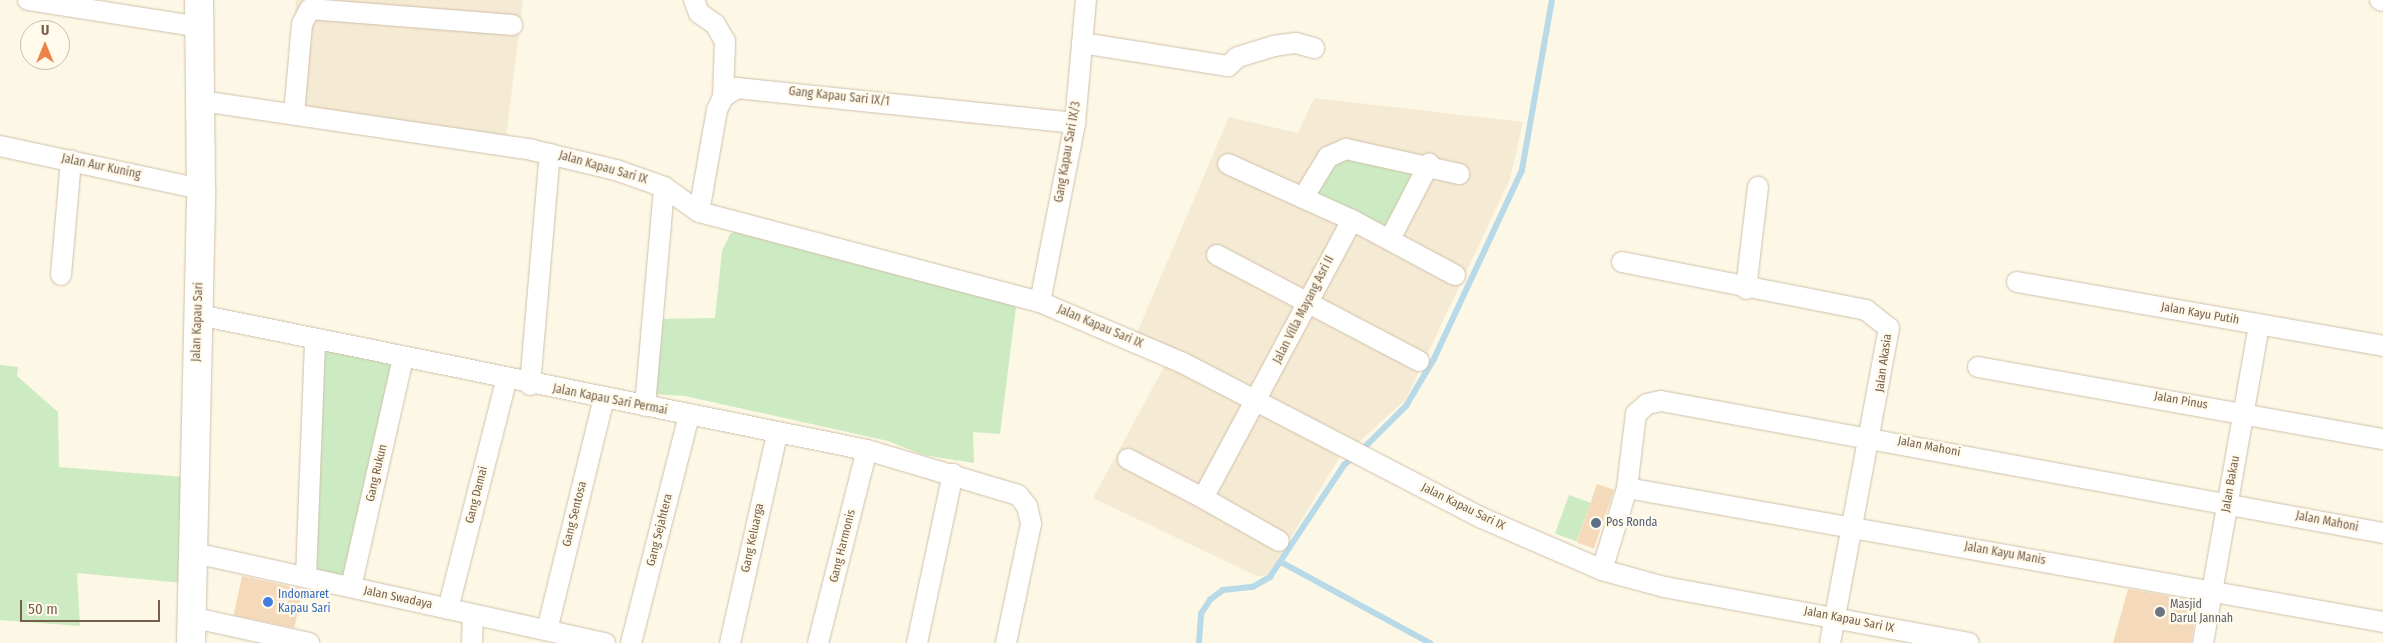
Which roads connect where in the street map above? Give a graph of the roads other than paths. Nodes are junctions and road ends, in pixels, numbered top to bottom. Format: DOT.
graph roads {
  1 [pos="28,0"];
  2 [pos="199,0"];
  3 [pos="694,0"];
  4 [pos="1086,0"];
  5 [pos="512,25"];
  6 [pos="201,28"];
  7 [pos="1082,44"];
  8 [pos="1314,48"];
  9 [pos="723,96"];
  10 [pos="202,101"];
  11 [pos="294,114"];
  12 [pos="1076,123"];
  13 [pos="0,146"];
  14 [pos="550,154"];
  15 [pos="72,160"];
  16 [pos="1228,164"];
  17 [pos="1429,164"];
  18 [pos="1459,174"];
  19 [pos="1758,187"];
  20 [pos="664,188"];
  21 [pos="201,189"];
  22 [pos="1303,198"];
  23 [pos="699,212"];
  24 [pos="1352,220"];
  25 [pos="1390,239"];
  26 [pos="1217,255"];
  27 [pos="1622,262"];
  28 [pos="61,275"];
  29 [pos="1454,275"];
  30 [pos="2017,282"];
  31 [pos="1746,289"];
  32 [pos="1308,300"];
  33 [pos="1040,302"];
  34 [pos="199,316"];
  35 [pos="2260,325"];
  36 [pos="315,340"];
  37 [pos="2383,346"];
  38 [pos="403,359"];
  39 [pos="1418,361"];
  40 [pos="1978,367"];
  41 [pos="506,380"];
  42 [pos="530,386"];
  43 [pos="604,398"];
  44 [pos="1258,400"];
  45 [pos="645,406"];
  46 [pos="2243,412"];
  47 [pos="689,416"];
  48 [pos="776,434"];
  49 [pos="1872,437"];
  50 [pos="2383,439"];
  51 [pos="868,450"];
  52 [pos="1128,459"];
  53 [pos="953,474"];
  54 [pos="1627,488"];
  55 [pos="1203,498"];
  56 [pos="2228,503"];
  57 [pos="1854,527"];
  58 [pos="2383,533"];
  59 [pos="1279,541"];
  60 [pos="190,552"];
  61 [pos="1602,570"];
  62 [pos="306,577"];
  63 [pos="351,587"];
  64 [pos="2210,590"];
  65 [pos="448,609"];
  66 [pos="473,615"];
  67 [pos="1835,618"];
  68 [pos="2383,622"];
  69 [pos="191,630"];
  70 [pos="558,636"];
  71 [pos="310,643"];
  72 [pos="472,643"];
  73 [pos="605,643"];
  74 [pos="631,643"];
  75 [pos="730,643"];
  76 [pos="818,643"];
  77 [pos="917,643"];
  78 [pos="1006,643"];
  79 [pos="1830,643"];
  80 [pos="1969,643"];
  81 [pos="2203,643"];
  1 -- 6 [label="street"];
  2 -- 6 [label="main road, Jalan Kapau Sari"];
  3 -- 9 [label="street"];
  4 -- 7 [label="street, Gang Kapau Sari IX/3"];
  5 -- 11 [label="street"];
  6 -- 10 [label="main road, Jalan Kapau Sari"];
  7 -- 8 [label="street"];
  7 -- 12 [label="street, Gang Kapau Sari IX/3"];
  9 -- 12 [label="street, Gang Kapau Sari IX/1"];
  9 -- 23 [label="street"];
  10 -- 11 [label="street, Jalan Kapau Sari IX"];
  10 -- 21 [label="main road, Jalan Kapau Sari"];
  11 -- 14 [label="street, Jalan Kapau Sari IX"];
  12 -- 33 [label="street, Gang Kapau Sari IX/3"];
  13 -- 15 [label="street, Jalan Aur Kuning"];
  14 -- 20 [label="street, Jalan Kapau Sari IX"];
  14 -- 42 [label="street"];
  15 -- 21 [label="street, Jalan Aur Kuning"];
  15 -- 28 [label="street"];
  16 -- 22 [label="street"];
  17 -- 18 [label="street"];
  17 -- 22 [label="street"];
  17 -- 25 [label="street"];
  19 -- 31 [label="street"];
  20 -- 23 [label="street, Jalan Kapau Sari IX"];
  20 -- 45 [label="street"];
  21 -- 34 [label="main road, Jalan Kapau Sari"];
  22 -- 24 [label="street"];
  23 -- 33 [label="street, Jalan Kapau Sari IX"];
  24 -- 25 [label="street"];
  24 -- 32 [label="street, Jalan Villa Mayang Asri II"];
  25 -- 29 [label="street"];
  26 -- 32 [label="street"];
  27 -- 31 [label="street, Jalan Akasia"];
  30 -- 35 [label="street, Jalan Kayu Putih"];
  31 -- 49 [label="street, Jalan Akasia"];
  32 -- 39 [label="street"];
  32 -- 44 [label="street, Jalan Villa Mayang Asri II"];
  33 -- 44 [label="street, Jalan Kapau Sari IX"];
  34 -- 36 [label="street, Jalan Kapau Sari Permai"];
  34 -- 60 [label="main road, Jalan Kapau Sari"];
  35 -- 37 [label="street, Jalan Kayu Putih"];
  35 -- 46 [label="street, Jalan Bakau"];
  36 -- 38 [label="street, Jalan Kapau Sari Permai"];
  36 -- 62 [label="street"];
  38 -- 41 [label="street, Jalan Kapau Sari Permai"];
  38 -- 63 [label="street, Gang Rukun"];
  40 -- 46 [label="street, Jalan Pinus"];
  41 -- 42 [label="street, Jalan Kapau Sari Permai"];
  41 -- 65 [label="street, Gang Damai"];
  42 -- 43 [label="street, Jalan Kapau Sari Permai"];
  43 -- 45 [label="street, Jalan Kapau Sari Permai"];
  43 -- 70 [label="street, Gang Sentosa"];
  44 -- 55 [label="street, Jalan Villa Mayang Asri II"];
  44 -- 61 [label="street, Jalan Kapau Sari IX"];
  45 -- 47 [label="street, Jalan Kapau Sari Permai"];
  46 -- 50 [label="street, Jalan Pinus"];
  46 -- 56 [label="street, Jalan Bakau"];
  47 -- 48 [label="street, Jalan Kapau Sari Permai"];
  47 -- 74 [label="street, Gang Sejahtera"];
  48 -- 51 [label="street, Jalan Kapau Sari Permai"];
  48 -- 75 [label="street, Gang Keluarga"];
  49 -- 54 [label="street, Jalan Mahoni"];
  49 -- 56 [label="street, Jalan Mahoni"];
  49 -- 57 [label="street, Jalan Akasia"];
  51 -- 53 [label="street, Jalan Kapau Sari Permai"];
  51 -- 76 [label="street, Gang Harmonis"];
  52 -- 55 [label="street"];
  53 -- 77 [label="street"];
  53 -- 78 [label="street, Jalan Kapau Sari Permai"];
  54 -- 57 [label="street, Jalan Kayu Manis"];
  54 -- 61 [label="street, Jalan Mahoni"];
  55 -- 59 [label="street"];
  56 -- 58 [label="street, Jalan Mahoni"];
  56 -- 64 [label="street, Jalan Bakau"];
  57 -- 64 [label="street, Jalan Kayu Manis"];
  57 -- 67 [label="street, Jalan Akasia"];
  60 -- 62 [label="street, Jalan Swadaya"];
  60 -- 69 [label="main road, Jalan Kapau Sari"];
  61 -- 67 [label="street, Jalan Kapau Sari IX"];
  62 -- 63 [label="street, Jalan Swadaya"];
  63 -- 65 [label="street, Jalan Swadaya"];
  64 -- 68 [label="street, Jalan Kayu Manis"];
  64 -- 81 [label="street, Jalan Bakau"];
  65 -- 66 [label="street, Jalan Swadaya"];
  66 -- 70 [label="street, Jalan Swadaya"];
  66 -- 72 [label="street"];
  67 -- 79 [label="street, Jalan Akasia"];
  67 -- 80 [label="street, Jalan Kapau Sari IX"];
  69 -- 71 [label="street"];
  70 -- 73 [label="street, Jalan Swadaya"];
}
